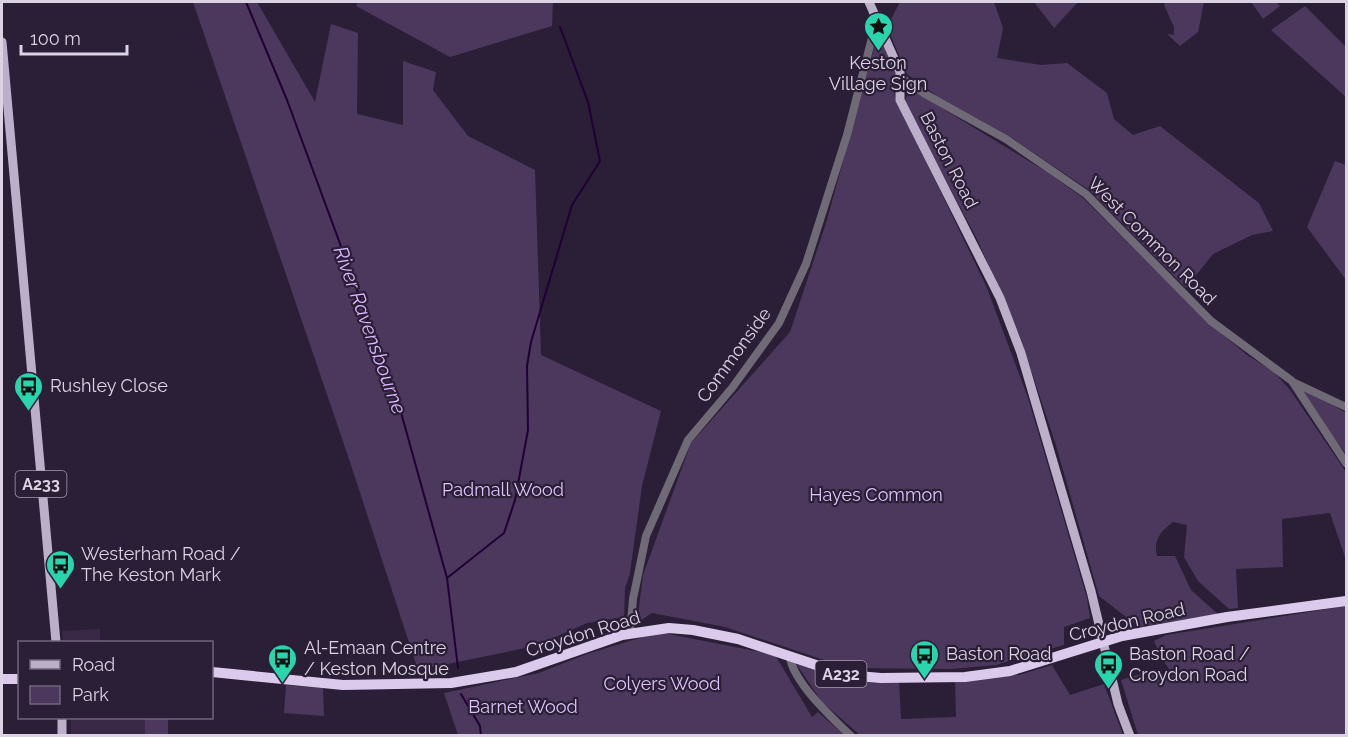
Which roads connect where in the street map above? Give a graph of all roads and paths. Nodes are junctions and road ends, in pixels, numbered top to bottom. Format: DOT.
graph roads {
  1 [pos="869,2"];
  2 [pos="879,21"];
  3 [pos="2,42"];
  4 [pos="887,43"];
  5 [pos="868,53"];
  6 [pos="902,78"];
  7 [pos="1292,381"];
  8 [pos="1347,407"];
  9 [pos="1347,464"];
  10 [pos="1347,601"];
  11 [pos="630,633"];
  12 [pos="56,641"];
  13 [pos="1102,641"];
  14 [pos="790,657"];
  15 [pos="213,672"];
  16 [pos="2,679"];
  17 [pos="18,679"];
  18 [pos="62,719"];
  19 [pos="62,735"];
  20 [pos="851,735"];
  21 [pos="1130,735"];
  1 -- 2 [label="main road"];
  2 -- 4 [label="main road"];
  2 -- 5 [label="street, Commonside"];
  3 -- 12 [label="main road, A233"];
  4 -- 5 [label="street"];
  4 -- 6 [label="main road"];
  5 -- 11 [label="street, Commonside"];
  6 -- 7 [label="street, West Common Road"];
  6 -- 13 [label="main road, Baston Road"];
  7 -- 8 [label="street"];
  7 -- 9 [label="street, West Common Road"];
  10 -- 13 [label="highway, Croydon Road / A232"];
  11 -- 14 [label="highway, Croydon Road / A232"];
  11 -- 15 [label="highway, Croydon Road / A232"];
  13 -- 14 [label="highway, Croydon Road / A232"];
  13 -- 21 [label="main road, Baston Road"];
  14 -- 20 [label="street"];
  16 -- 17 [label="highway"];
  18 -- 19 [label="main road"];
}
